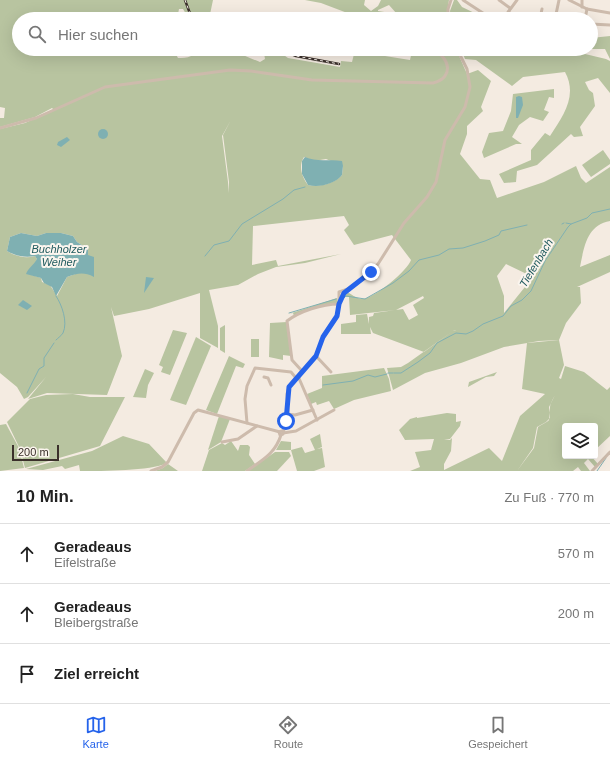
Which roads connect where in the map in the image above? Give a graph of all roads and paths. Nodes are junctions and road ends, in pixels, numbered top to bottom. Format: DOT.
graph roads {
  1 [pos="452,0"];
  2 [pos="463,0"];
  3 [pos="498,0"];
  4 [pos="517,0"];
  5 [pos="559,0"];
  6 [pos="569,0"];
  7 [pos="582,0"];
  8 [pos="584,8"];
  9 [pos="510,9"];
  10 [pos="542,9"];
  11 [pos="448,12"];
  12 [pos="481,12"];
  13 [pos="508,12"];
  14 [pos="509,12"];
  15 [pos="541,12"];
  16 [pos="556,12"];
  17 [pos="584,12"];
  18 [pos="610,13"];
  19 [pos="598,24"];
  20 [pos="610,25"];
  21 [pos="443,56"];
  22 [pos="460,56"];
  23 [pos="0,128"];
  24 [pos="339,304"];
  25 [pos="316,356"];
  26 [pos="302,371"];
  27 [pos="331,372"];
  28 [pos="264,377"];
  29 [pos="297,377"];
  30 [pos="271,384"];
  31 [pos="313,410"];
  32 [pos="334,410"];
  33 [pos="287,414"];
  34 [pos="317,420"];
  35 [pos="246,423"];
  36 [pos="257,426"];
  37 [pos="282,432"];
  38 [pos="222,442"];
  39 [pos="610,452"];
  40 [pos="151,471"];
  41 [pos="247,471"];
  42 [pos="592,471"];
  1 -- 11 [label="street"];
  2 -- 12 [label="street"];
  3 -- 9 [label="street"];
  4 -- 9 [label="street"];
  5 -- 16 [label="street"];
  6 -- 8 [label="street"];
  7 -- 8 [label="street"];
  8 -- 17 [label="street"];
  8 -- 18 [label="street"];
  9 -- 13 [label="street"];
  9 -- 14 [label="street"];
  10 -- 15 [label="street"];
  19 -- 20 [label="street"];
  21 -- 23 [label="street"];
  22 -- 24 [label="street"];
  24 -- 25 [label="street"];
  24 -- 26 [label="street"];
  25 -- 26 [label="street"];
  25 -- 27 [label="street"];
  26 -- 29 [label="street"];
  28 -- 30 [label="street"];
  29 -- 31 [label="street"];
  29 -- 33 [label="street"];
  29 -- 35 [label="street"];
  31 -- 33 [label="street"];
  31 -- 34 [label="street"];
  32 -- 34 [label="street"];
  33 -- 37 [label="street"];
  34 -- 37 [label="street"];
  35 -- 36 [label="street"];
  35 -- 40 [label="street"];
  36 -- 37 [label="street"];
  36 -- 38 [label="street"];
  37 -- 41 [label="street"];
  39 -- 42 [label="street"];
}
